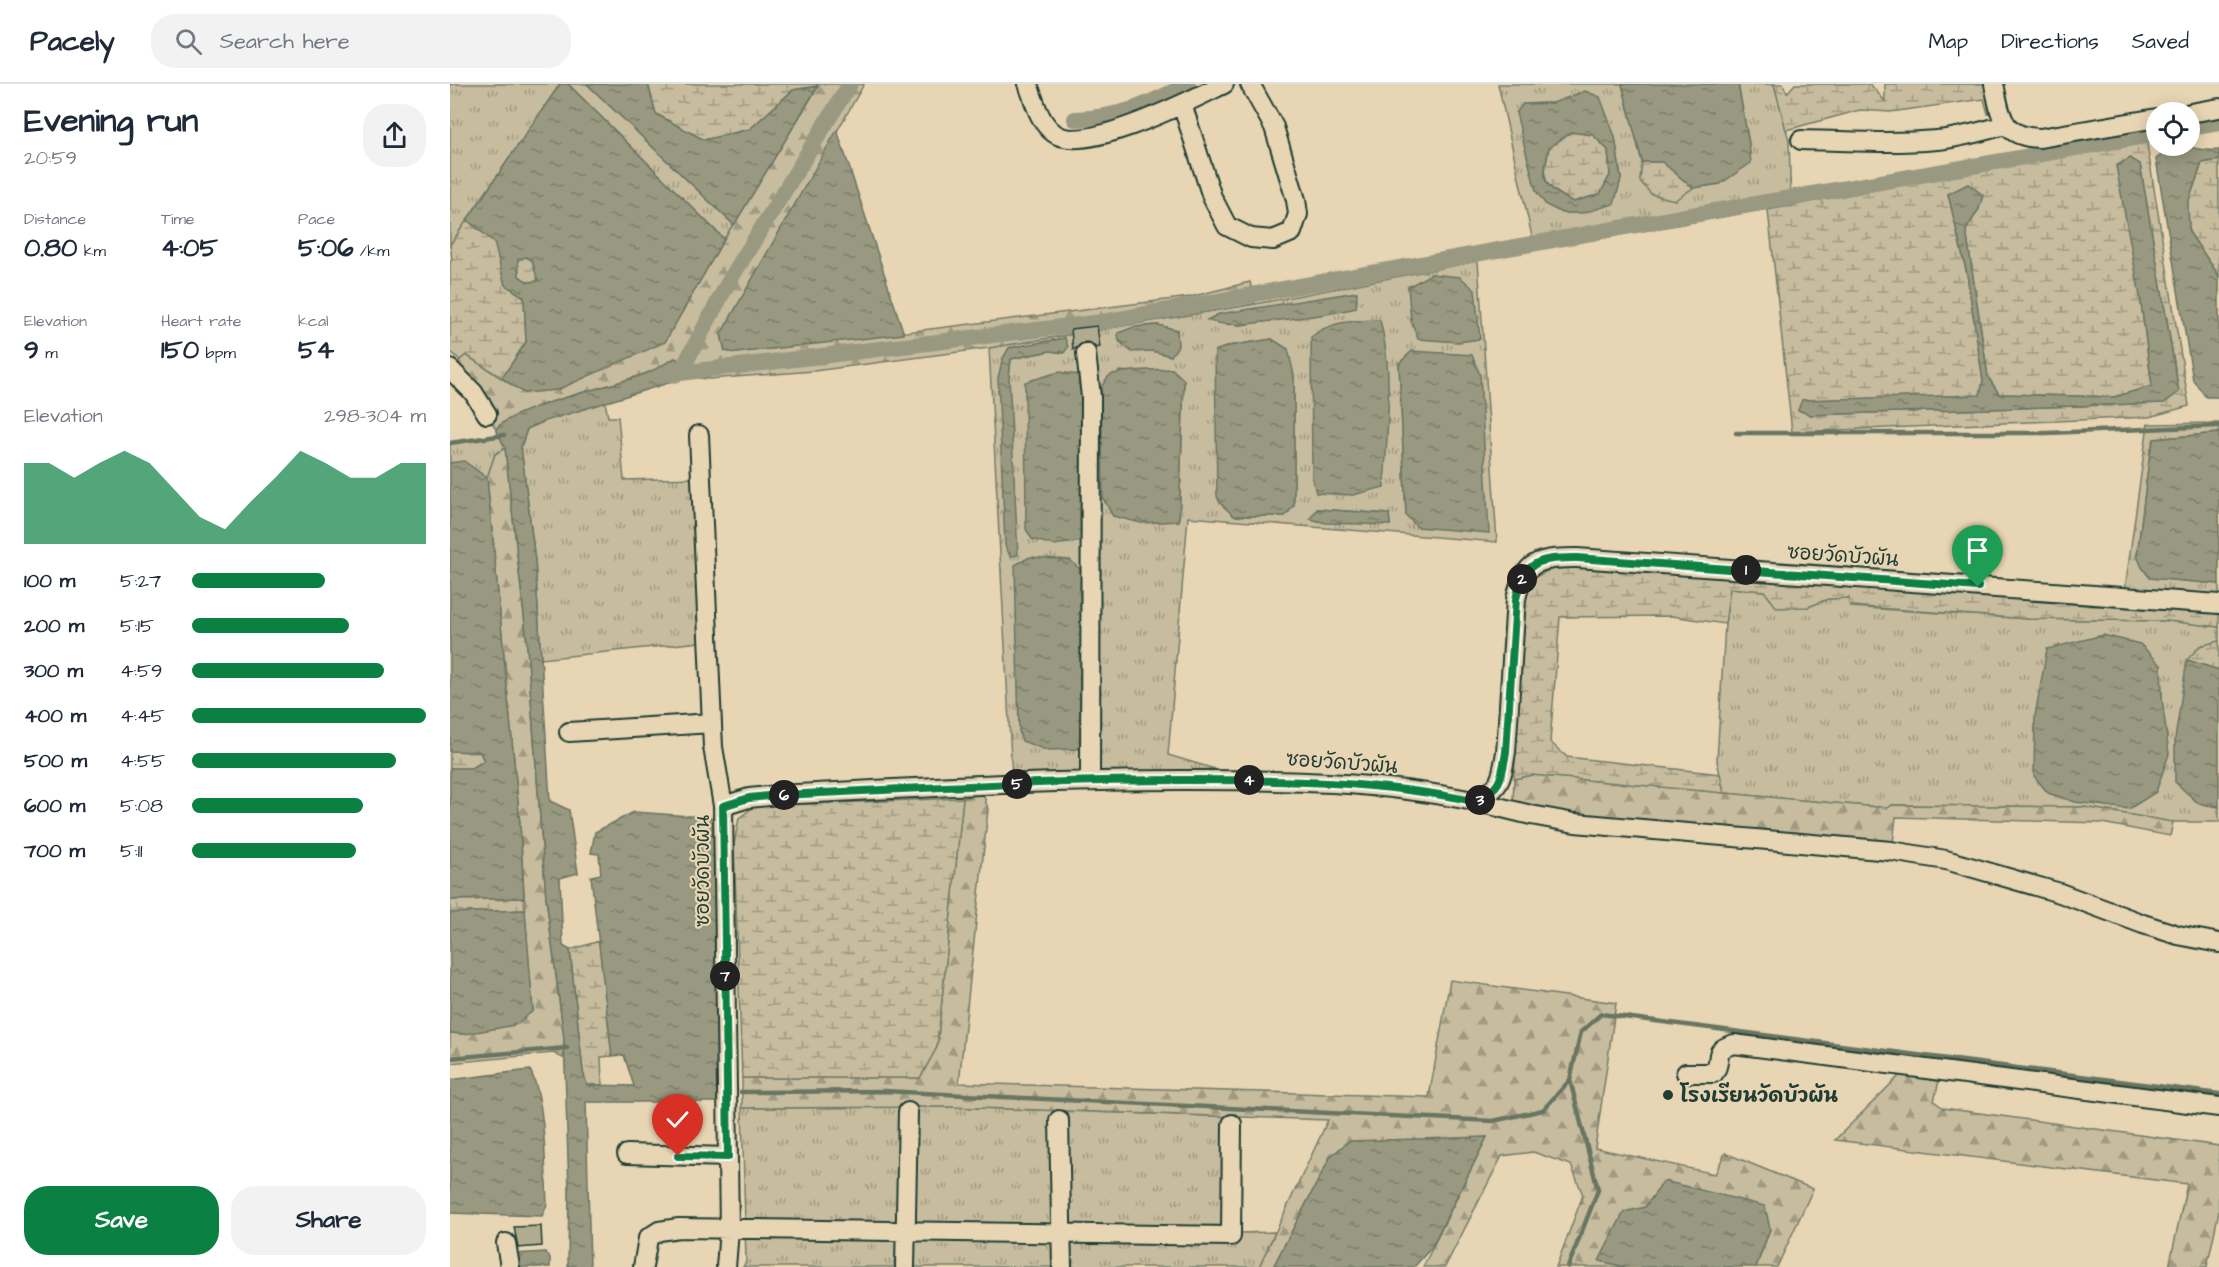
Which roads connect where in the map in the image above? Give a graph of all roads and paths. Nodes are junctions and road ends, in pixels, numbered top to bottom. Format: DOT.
graph roads {
  1 [pos="1028,84"];
  2 [pos="1224,84"];
  3 [pos="1250,84"];
  4 [pos="1994,84"];
  5 [pos="1198,90"];
  6 [pos="1182,104"];
  7 [pos="2219,108"];
  8 [pos="2200,111"];
  9 [pos="2146,120"];
  10 [pos="2005,125"];
  11 [pos="1801,140"];
  12 [pos="1086,353"];
  13 [pos="450,369"];
  14 [pos="487,414"];
  15 [pos="699,435"];
  16 [pos="2219,604"];
  17 [pos="712,723"];
  18 [pos="569,732"];
  19 [pos="1090,780"];
  20 [pos="1478,802"];
  21 [pos="723,806"];
  22 [pos="2219,943"];
  23 [pos="1686,1073"];
  24 [pos="2219,1107"];
  25 [pos="908,1112"];
  26 [pos="1059,1120"];
  27 [pos="1232,1125"];
  28 [pos="627,1154"];
  29 [pos="728,1157"];
  30 [pos="729,1230"];
  31 [pos="906,1232"];
  32 [pos="1061,1234"];
  33 [pos="506,1243"];
  34 [pos="510,1267"];
  35 [pos="643,1267"];
  36 [pos="726,1267"];
  37 [pos="905,1267"];
  38 [pos="1062,1267"];
  1 -- 6 [label="street"];
  2 -- 5 [label="street"];
  3 -- 6 [label="street"];
  4 -- 10 [label="street"];
  5 -- 6 [label="street"];
  7 -- 8 [label="street"];
  9 -- 10 [label="street"];
  10 -- 11 [label="street"];
  12 -- 19 [label="street"];
  13 -- 14 [label="street"];
  15 -- 17 [label="street"];
  16 -- 20 [label="street, ซอยวัดบัวผัน"];
  17 -- 18 [label="street"];
  17 -- 21 [label="street"];
  19 -- 20 [label="street, ซอยวัดบัวผัน"];
  19 -- 21 [label="street, ซอยวัดบัวผัน"];
  20 -- 22 [label="street"];
  21 -- 29 [label="street, ซอยวัดบัวผัน"];
  23 -- 24 [label="street"];
  25 -- 31 [label="street"];
  26 -- 32 [label="street"];
  27 -- 32 [label="street"];
  28 -- 29 [label="street"];
  29 -- 30 [label="street, ซอยวัดบัวผัน"];
  30 -- 31 [label="street"];
  30 -- 35 [label="street"];
  30 -- 36 [label="street, ซอยวัดบัวผัน"];
  31 -- 32 [label="street"];
  31 -- 37 [label="street"];
  32 -- 38 [label="street"];
  33 -- 34 [label="street"];
}
